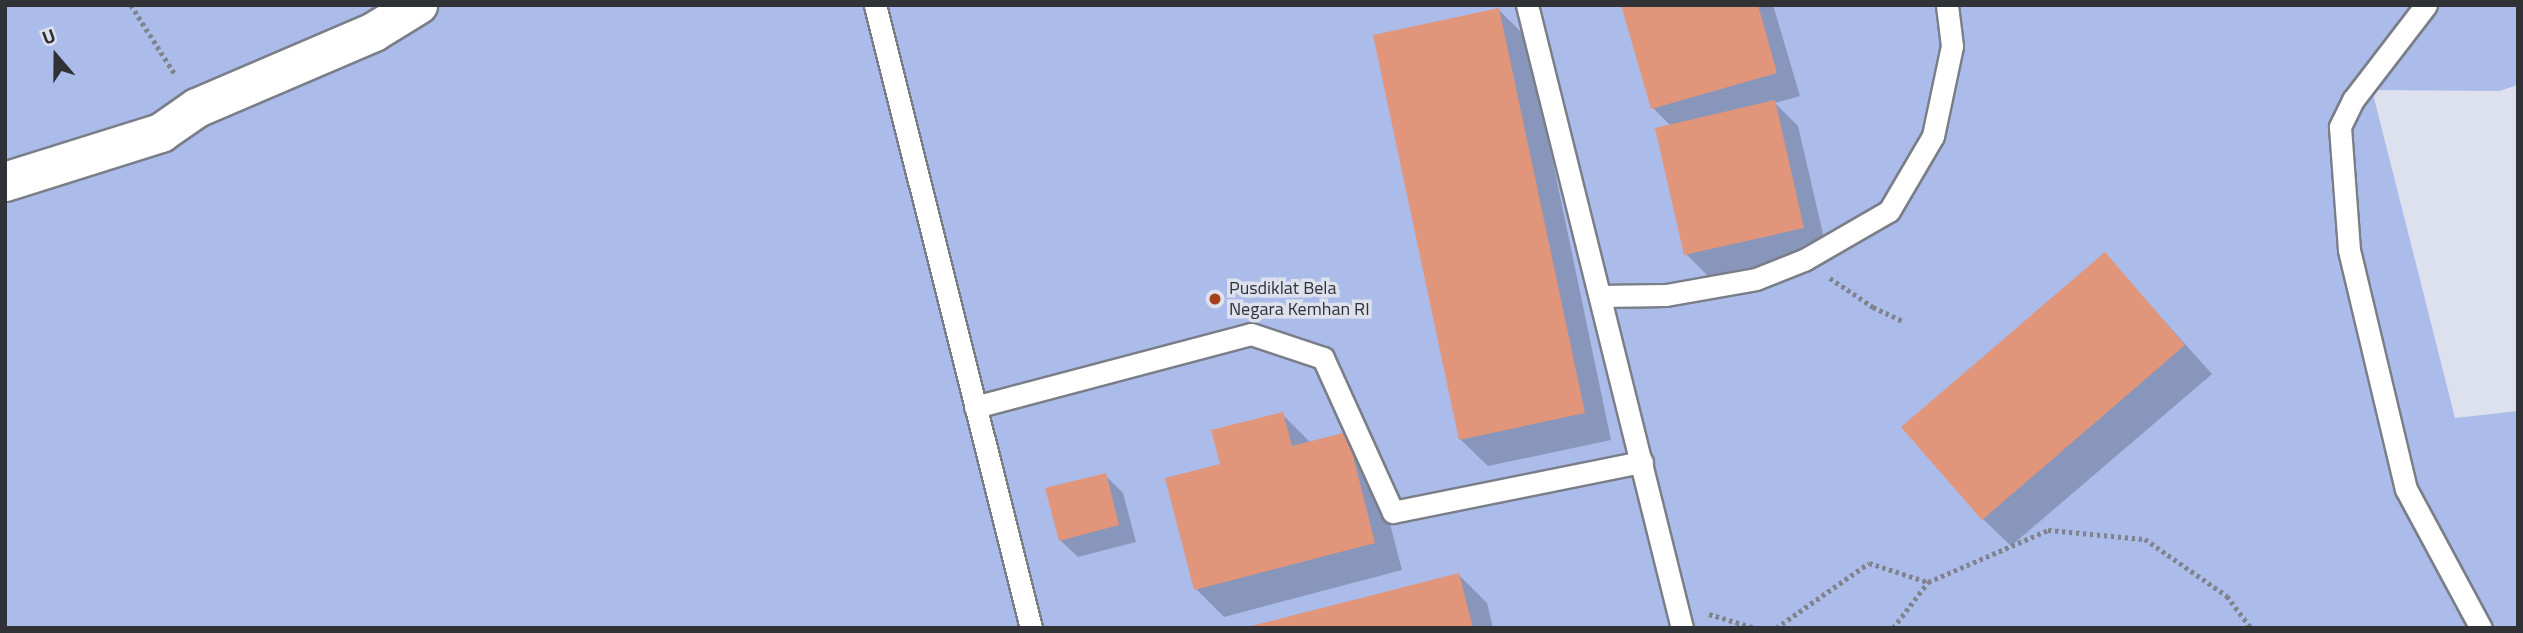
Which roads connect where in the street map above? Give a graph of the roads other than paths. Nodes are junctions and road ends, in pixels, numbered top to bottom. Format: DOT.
graph roads {
  1 [pos="418,5"];
  2 [pos="875,5"];
  3 [pos="1527,5"];
  4 [pos="1947,5"];
  5 [pos="2426,5"];
  6 [pos="5,182"];
  7 [pos="1600,296"];
  8 [pos="975,407"];
  9 [pos="1642,462"];
  10 [pos="1031,628"];
  11 [pos="1682,628"];
  12 [pos="2481,628"];
  1 -- 6 [label="street"];
  2 -- 8 [label="lane"];
  3 -- 7 [label="lane"];
  4 -- 7 [label="lane"];
  5 -- 12 [label="lane"];
  7 -- 9 [label="lane"];
  8 -- 9 [label="lane"];
  8 -- 10 [label="lane"];
  9 -- 11 [label="lane"];
}
